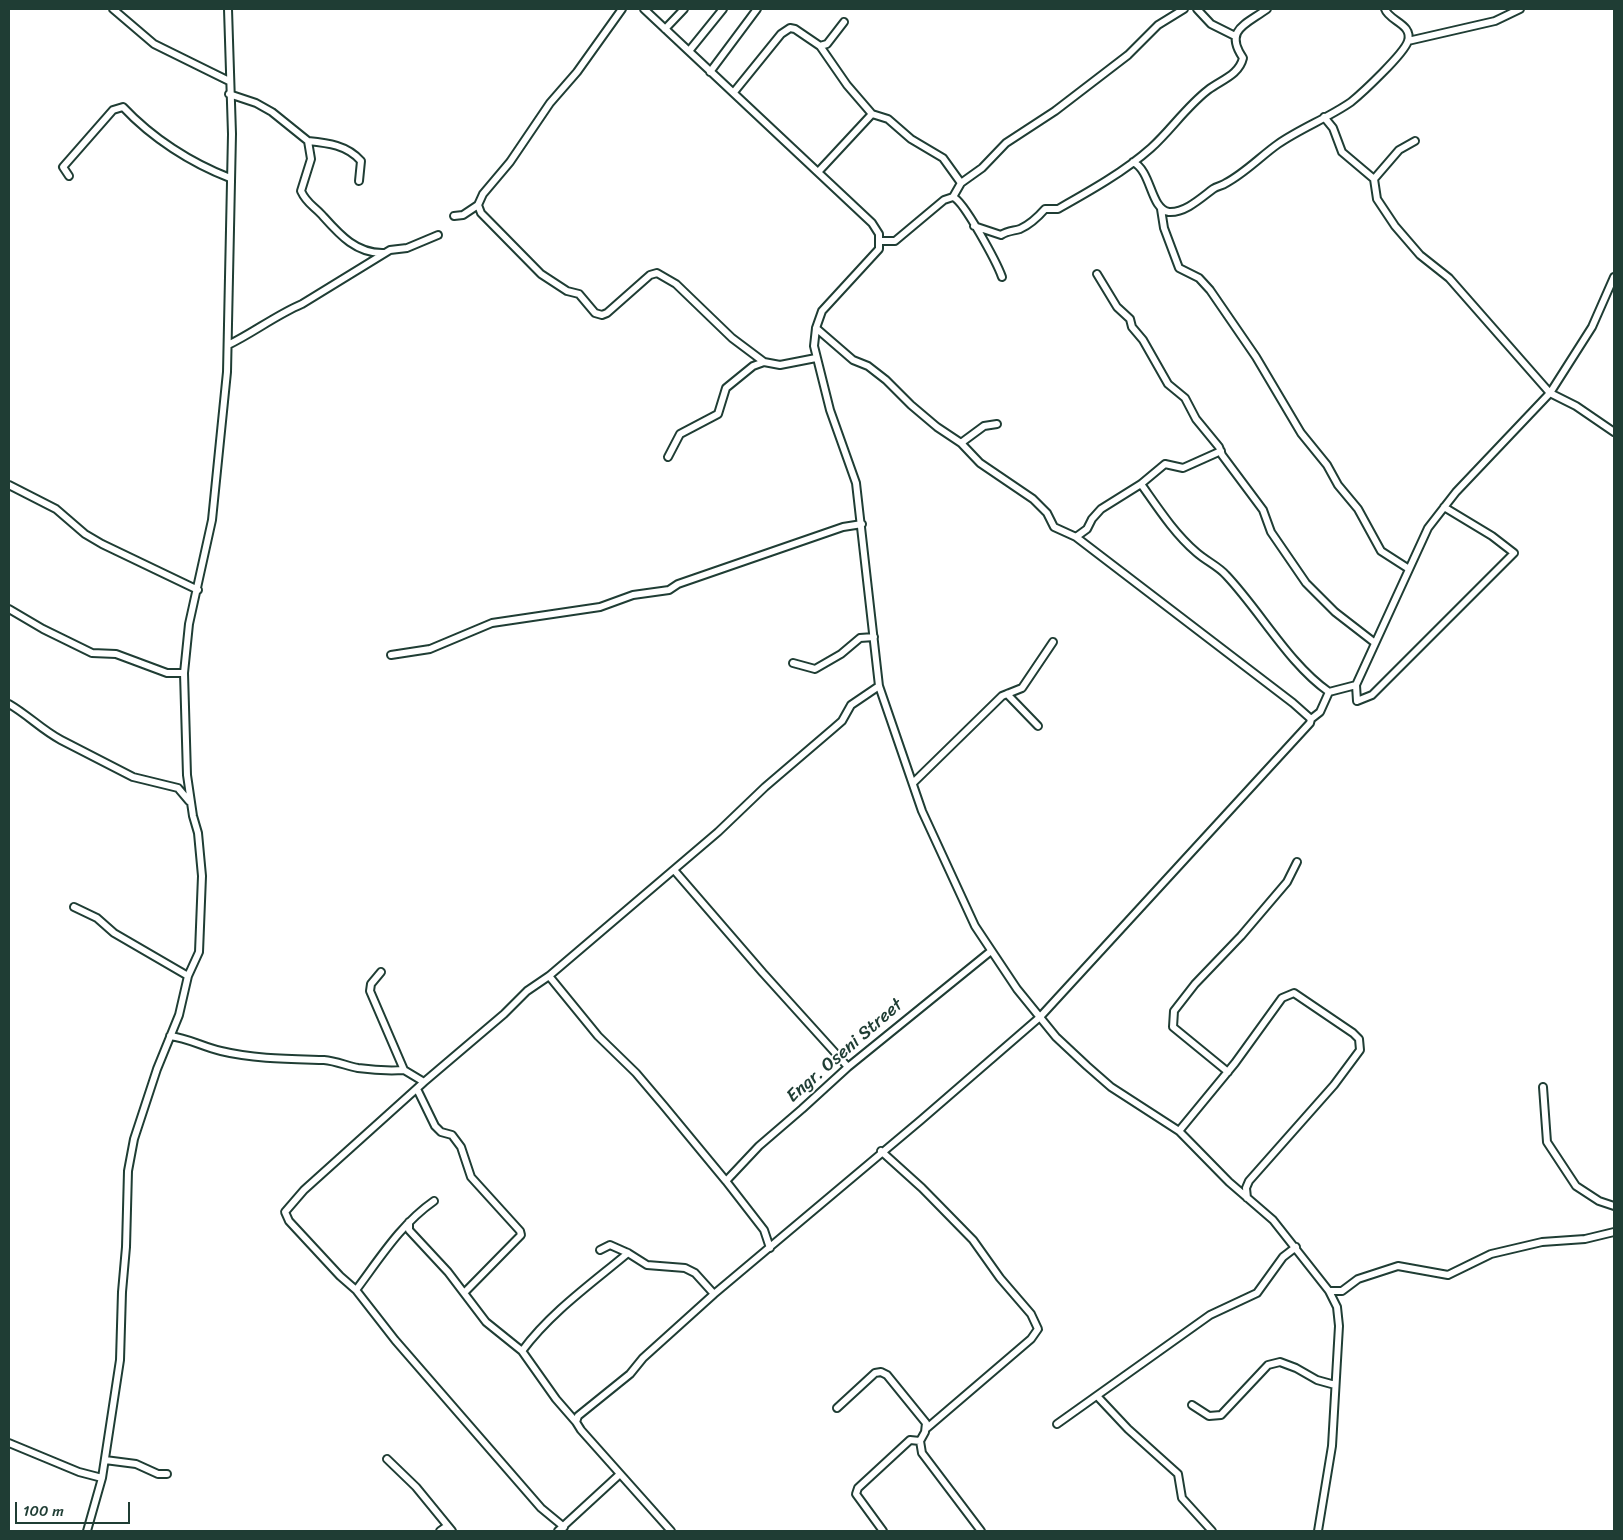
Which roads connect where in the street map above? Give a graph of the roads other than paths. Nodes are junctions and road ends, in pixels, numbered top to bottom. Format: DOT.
graph roads {
  1 [pos="114,9"];
  2 [pos="228,9"];
  3 [pos="622,9"];
  4 [pos="644,9"];
  5 [pos="684,9"];
  6 [pos="723,9"];
  7 [pos="757,9"];
  8 [pos="1184,9"];
  9 [pos="1198,9"];
  10 [pos="1267,9"];
  11 [pos="1385,9"];
  12 [pos="1520,9"];
  13 [pos="844,22"];
  14 [pos="665,29"];
  15 [pos="1234,36"];
  16 [pos="1408,40"];
  17 [pos="820,46"];
  18 [pos="688,51"];
  19 [pos="710,72"];
  20 [pos="229,81"];
  21 [pos="734,92"];
  22 [pos="229,94"];
  23 [pos="872,114"];
  24 [pos="1324,117"];
  25 [pos="308,141"];
  26 [pos="1416,141"];
  27 [pos="1133,162"];
  28 [pos="819,171"];
  29 [pos="69,176"];
  30 [pos="230,178"];
  31 [pos="1374,180"];
  32 [pos="359,181"];
  33 [pos="961,183"];
  34 [pos="953,197"];
  35 [pos="478,205"];
  36 [pos="1161,208"];
  37 [pos="1172,212"];
  38 [pos="454,216"];
  39 [pos="1162,217"];
  40 [pos="974,226"];
  41 [pos="438,236"];
  42 [pos="880,241"];
  43 [pos="384,254"];
  44 [pos="1097,274"];
  45 [pos="1002,277"];
  46 [pos="1614,277"];
  47 [pos="816,328"];
  48 [pos="228,345"];
  49 [pos="816,358"];
  50 [pos="764,362"];
  51 [pos="1550,393"];
  52 [pos="996,424"];
  53 [pos="1614,432"];
  54 [pos="960,443"];
  55 [pos="1221,451"];
  56 [pos="668,457"];
  57 [pos="1141,484"];
  58 [pos="9,485"];
  59 [pos="1444,507"];
  60 [pos="862,524"];
  61 [pos="1076,537"];
  62 [pos="1409,569"];
  63 [pos="198,590"];
  64 [pos="9,609"];
  65 [pos="874,637"];
  66 [pos="1053,642"];
  67 [pos="1375,643"];
  68 [pos="392,655"];
  69 [pos="793,663"];
  70 [pos="184,673"];
  71 [pos="1356,685"];
  72 [pos="879,686"];
  73 [pos="1329,692"];
  74 [pos="1008,694"];
  75 [pos="9,704"];
  76 [pos="1311,719"];
  77 [pos="1038,726"];
  78 [pos="914,782"];
  79 [pos="190,802"];
  80 [pos="1297,862"];
  81 [pos="674,870"];
  82 [pos="74,907"];
  83 [pos="992,951"];
  84 [pos="381,972"];
  85 [pos="188,976"];
  86 [pos="549,976"];
  87 [pos="1040,1017"];
  88 [pos="170,1036"];
  89 [pos="848,1067"];
  90 [pos="404,1070"];
  91 [pos="1228,1072"];
  92 [pos="424,1082"];
  93 [pos="1543,1087"];
  94 [pos="417,1089"];
  95 [pos="1179,1131"];
  96 [pos="881,1151"];
  97 [pos="726,1181"];
  98 [pos="1247,1198"];
  99 [pos="434,1201"];
  100 [pos="1614,1206"];
  101 [pos="409,1222"];
  102 [pos="1614,1232"];
  103 [pos="1296,1247"];
  104 [pos="770,1248"];
  105 [pos="600,1250"];
  106 [pos="628,1253"];
  107 [pos="356,1290"];
  108 [pos="1329,1291"];
  109 [pos="465,1292"];
  110 [pos="714,1294"];
  111 [pos="522,1351"];
  112 [pos="1335,1385"];
  113 [pos="1097,1396"];
  114 [pos="1192,1405"];
  115 [pos="837,1408"];
  116 [pos="576,1422"];
  117 [pos="1057,1424"];
  118 [pos="927,1428"];
  119 [pos="920,1441"];
  120 [pos="9,1444"];
  121 [pos="387,1459"];
  122 [pos="105,1460"];
  123 [pos="167,1474"];
  124 [pos="620,1474"];
  125 [pos="102,1478"];
  126 [pos="450,1529"];
  127 [pos="561,1529"];
  128 [pos="87,1531"];
  129 [pos="440,1531"];
  130 [pos="671,1531"];
  131 [pos="883,1531"];
  132 [pos="982,1531"];
  133 [pos="1212,1531"];
  134 [pos="1318,1531"];
  1 -- 20 [label="street"];
  2 -- 20 [label="street"];
  3 -- 35 [label="street"];
  4 -- 14 [label="street"];
  5 -- 14 [label="street"];
  6 -- 18 [label="street"];
  7 -- 19 [label="street"];
  8 -- 33 [label="street"];
  9 -- 15 [label="street"];
  10 -- 15 [label="street"];
  11 -- 16 [label="street"];
  12 -- 16 [label="street"];
  13 -- 17 [label="street"];
  14 -- 18 [label="street"];
  15 -- 27 [label="street"];
  16 -- 24 [label="street"];
  17 -- 21 [label="street"];
  17 -- 23 [label="street"];
  18 -- 19 [label="street"];
  19 -- 21 [label="street"];
  20 -- 22 [label="street"];
  21 -- 28 [label="street"];
  22 -- 25 [label="street"];
  22 -- 30 [label="street"];
  23 -- 28 [label="street"];
  23 -- 33 [label="street"];
  24 -- 31 [label="street"];
  24 -- 37 [label="street"];
  25 -- 32 [label="street"];
  25 -- 43 [label="street"];
  26 -- 31 [label="street"];
  27 -- 36 [label="street"];
  27 -- 40 [label="street"];
  28 -- 42 [label="street"];
  29 -- 30 [label="street"];
  30 -- 48 [label="street"];
  31 -- 51 [label="street"];
  33 -- 34 [label="street"];
  34 -- 40 [label="street"];
  34 -- 42 [label="street"];
  35 -- 38 [label="street"];
  35 -- 50 [label="street"];
  36 -- 37 [label="street"];
  36 -- 39 [label="street"];
  37 -- 39 [label="street"];
  39 -- 62 [label="street"];
  40 -- 45 [label="street"];
  41 -- 43 [label="street"];
  42 -- 47 [label="street"];
  43 -- 48 [label="street"];
  44 -- 55 [label="street"];
  46 -- 51 [label="street"];
  47 -- 49 [label="street"];
  47 -- 54 [label="street"];
  48 -- 63 [label="street"];
  49 -- 50 [label="street"];
  49 -- 60 [label="street"];
  50 -- 56 [label="street"];
  51 -- 53 [label="street"];
  51 -- 59 [label="street"];
  52 -- 54 [label="street"];
  54 -- 61 [label="street"];
  55 -- 57 [label="street"];
  55 -- 67 [label="street"];
  57 -- 61 [label="street"];
  57 -- 73 [label="street"];
  58 -- 63 [label="street"];
  59 -- 62 [label="street"];
  59 -- 71 [label="street"];
  60 -- 65 [label="street"];
  60 -- 68 [label="street"];
  61 -- 76 [label="street"];
  62 -- 67 [label="street"];
  63 -- 70 [label="street"];
  64 -- 70 [label="street"];
  65 -- 69 [label="street"];
  65 -- 72 [label="street"];
  66 -- 74 [label="street"];
  67 -- 71 [label="street"];
  70 -- 79 [label="street"];
  71 -- 73 [label="street"];
  72 -- 78 [label="street"];
  72 -- 81 [label="street"];
  73 -- 76 [label="street"];
  74 -- 77 [label="street"];
  74 -- 78 [label="street"];
  75 -- 79 [label="street"];
  76 -- 87 [label="street"];
  78 -- 83 [label="street"];
  79 -- 85 [label="street"];
  80 -- 91 [label="street"];
  81 -- 86 [label="street"];
  81 -- 89 [label="street"];
  82 -- 85 [label="street"];
  83 -- 87 [label="street"];
  83 -- 89 [label="street, Engr. Oseni Street"];
  84 -- 90 [label="street"];
  85 -- 88 [label="street"];
  86 -- 92 [label="street"];
  86 -- 97 [label="street"];
  87 -- 95 [label="street"];
  87 -- 96 [label="street"];
  88 -- 90 [label="street"];
  88 -- 122 [label="street"];
  89 -- 97 [label="street, Engr. Oseni Street"];
  90 -- 92 [label="street"];
  91 -- 95 [label="street"];
  91 -- 98 [label="street"];
  92 -- 94 [label="street"];
  93 -- 100 [label="street"];
  94 -- 107 [label="street"];
  94 -- 109 [label="street"];
  95 -- 98 [label="street"];
  96 -- 104 [label="street"];
  96 -- 118 [label="street"];
  97 -- 104 [label="street"];
  98 -- 103 [label="street"];
  99 -- 101 [label="street"];
  101 -- 107 [label="street"];
  101 -- 109 [label="street"];
  102 -- 108 [label="street"];
  103 -- 108 [label="street"];
  103 -- 113 [label="street"];
  104 -- 110 [label="street"];
  105 -- 106 [label="street"];
  106 -- 110 [label="street"];
  106 -- 111 [label="street"];
  107 -- 127 [label="street"];
  108 -- 112 [label="street"];
  109 -- 111 [label="street"];
  110 -- 116 [label="street"];
  111 -- 116 [label="street"];
  112 -- 114 [label="street"];
  112 -- 134 [label="street"];
  113 -- 117 [label="street"];
  113 -- 133 [label="street"];
  115 -- 118 [label="street"];
  116 -- 124 [label="street"];
  118 -- 119 [label="street"];
  119 -- 131 [label="street"];
  119 -- 132 [label="street"];
  120 -- 125 [label="street"];
  121 -- 126 [label="street"];
  122 -- 123 [label="street"];
  122 -- 125 [label="street"];
  124 -- 127 [label="street"];
  124 -- 130 [label="street"];
  125 -- 128 [label="street"];
  126 -- 129 [label="street"];
}
